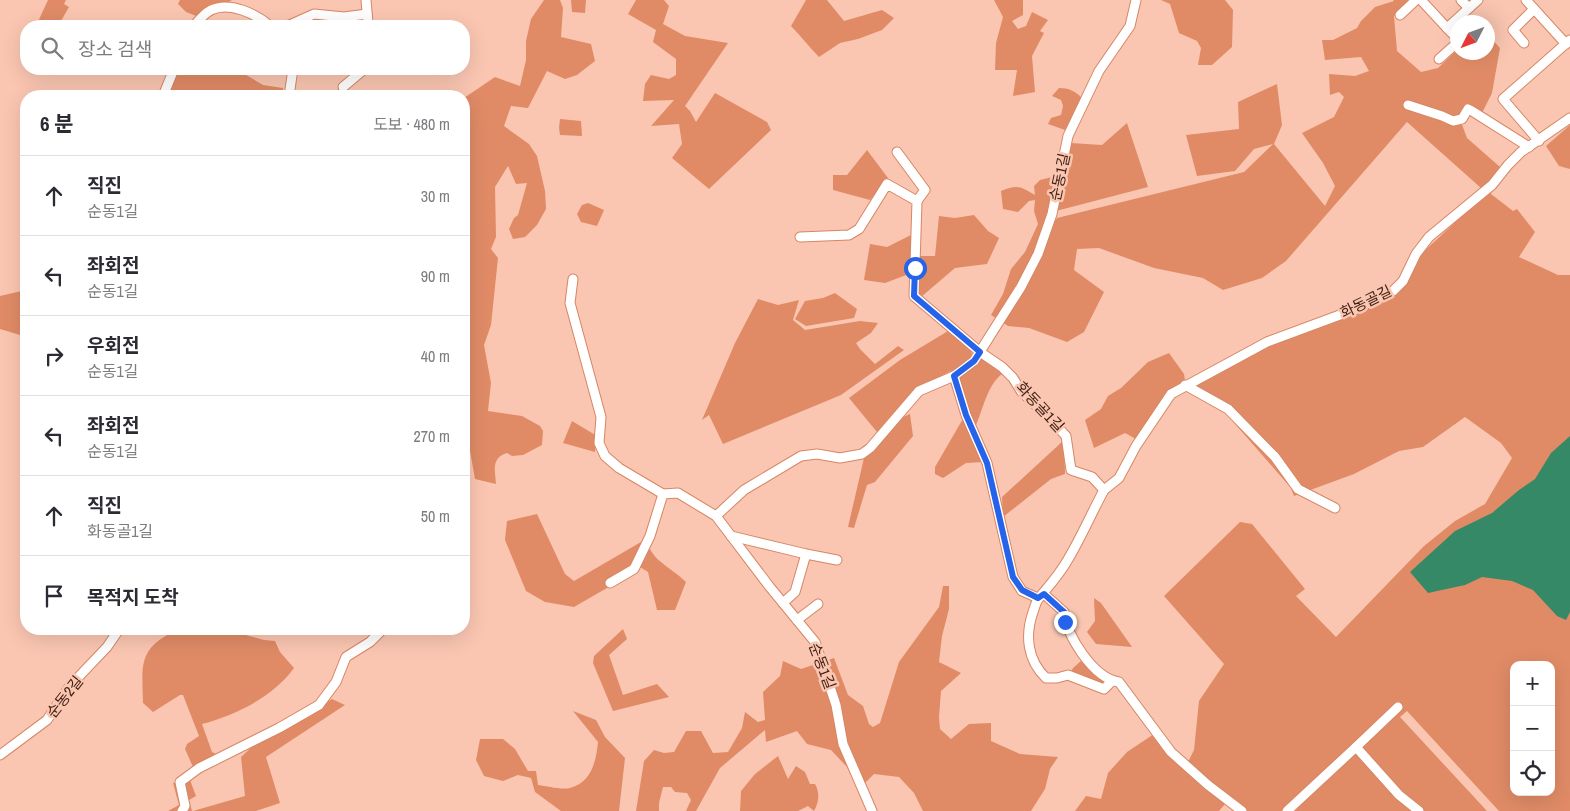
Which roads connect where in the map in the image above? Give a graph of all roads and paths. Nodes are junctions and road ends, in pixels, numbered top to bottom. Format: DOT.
graph roads {
  1 [pos="365,0"];
  2 [pos="1136,0"];
  3 [pos="1416,0"];
  4 [pos="1421,0"];
  5 [pos="1461,0"];
  6 [pos="1478,0"];
  7 [pos="1526,0"];
  8 [pos="232,3"];
  9 [pos="1469,8"];
  10 [pos="1534,9"];
  11 [pos="367,14"];
  12 [pos="1400,15"];
  13 [pos="200,20"];
  14 [pos="263,20"];
  15 [pos="300,20"];
  16 [pos="368,20"];
  17 [pos="1447,28"];
  18 [pos="1450,31"];
  19 [pos="1568,42"];
  20 [pos="1524,43"];
  21 [pos="1450,48"];
  22 [pos="1440,59"];
  23 [pos="171,75"];
  24 [pos="292,75"];
  25 [pos="357,75"];
  26 [pos="343,87"];
  27 [pos="165,90"];
  28 [pos="290,90"];
  29 [pos="1408,105"];
  30 [pos="1570,118"];
  31 [pos="1539,141"];
  32 [pos="1529,147"];
  33 [pos="897,152"];
  34 [pos="917,201"];
  35 [pos="800,237"];
  36 [pos="573,279"];
  37 [pos="980,352"];
  38 [pos="954,376"];
  39 [pos="1186,385"];
  40 [pos="1104,490"];
  41 [pos="663,494"];
  42 [pos="1336,508"];
  43 [pos="716,516"];
  44 [pos="731,536"];
  45 [pos="806,554"];
  46 [pos="837,560"];
  47 [pos="610,583"];
  48 [pos="1041,596"];
  49 [pos="783,603"];
  50 [pos="818,604"];
  51 [pos="798,620"];
  52 [pos="115,635"];
  53 [pos="377,635"];
  54 [pos="1112,681"];
  55 [pos="1398,708"];
  56 [pos="1356,747"];
  57 [pos="0,754"];
  58 [pos="182,811"];
  59 [pos="872,811"];
  60 [pos="1242,811"];
  61 [pos="1287,811"];
  62 [pos="1419,811"];
  1 -- 11 [label="street"];
  2 -- 37 [label="street, 순동1길"];
  3 -- 12 [label="street"];
  4 -- 17 [label="street"];
  5 -- 9 [label="street"];
  6 -- 9 [label="street"];
  7 -- 10 [label="street"];
  8 -- 13 [label="street"];
  8 -- 14 [label="street"];
  9 -- 17 [label="street"];
  10 -- 19 [label="street"];
  10 -- 20 [label="street"];
  11 -- 15 [label="street"];
  11 -- 16 [label="street"];
  17 -- 18 [label="street"];
  19 -- 31 [label="street"];
  21 -- 22 [label="street"];
  23 -- 27 [label="street"];
  24 -- 28 [label="street"];
  25 -- 26 [label="street"];
  29 -- 32 [label="street"];
  30 -- 31 [label="street, 화동골길"];
  31 -- 32 [label="street, 화동골길"];
  32 -- 39 [label="street, 화동골길"];
  33 -- 34 [label="street"];
  34 -- 35 [label="street"];
  34 -- 37 [label="street"];
  36 -- 41 [label="street, 순동1길"];
  37 -- 38 [label="street, 순동1길"];
  37 -- 40 [label="street, 화동골1길"];
  38 -- 43 [label="street, 순동1길"];
  38 -- 48 [label="street"];
  39 -- 40 [label="street, 화동골길"];
  39 -- 42 [label="street"];
  40 -- 48 [label="street"];
  41 -- 43 [label="street, 순동1길"];
  41 -- 47 [label="street"];
  43 -- 44 [label="street, 순동1길"];
  44 -- 45 [label="street"];
  44 -- 49 [label="street, 순동1길"];
  45 -- 46 [label="street"];
  45 -- 49 [label="street"];
  48 -- 54 [label="street"];
  48 -- 54 [label="street"];
  49 -- 51 [label="street, 순동1길"];
  50 -- 51 [label="street"];
  51 -- 59 [label="street, 순동1길"];
  52 -- 57 [label="street, 순동2길"];
  53 -- 58 [label="street"];
  54 -- 60 [label="street"];
  55 -- 56 [label="street"];
  56 -- 61 [label="street"];
  56 -- 62 [label="street"];
}
